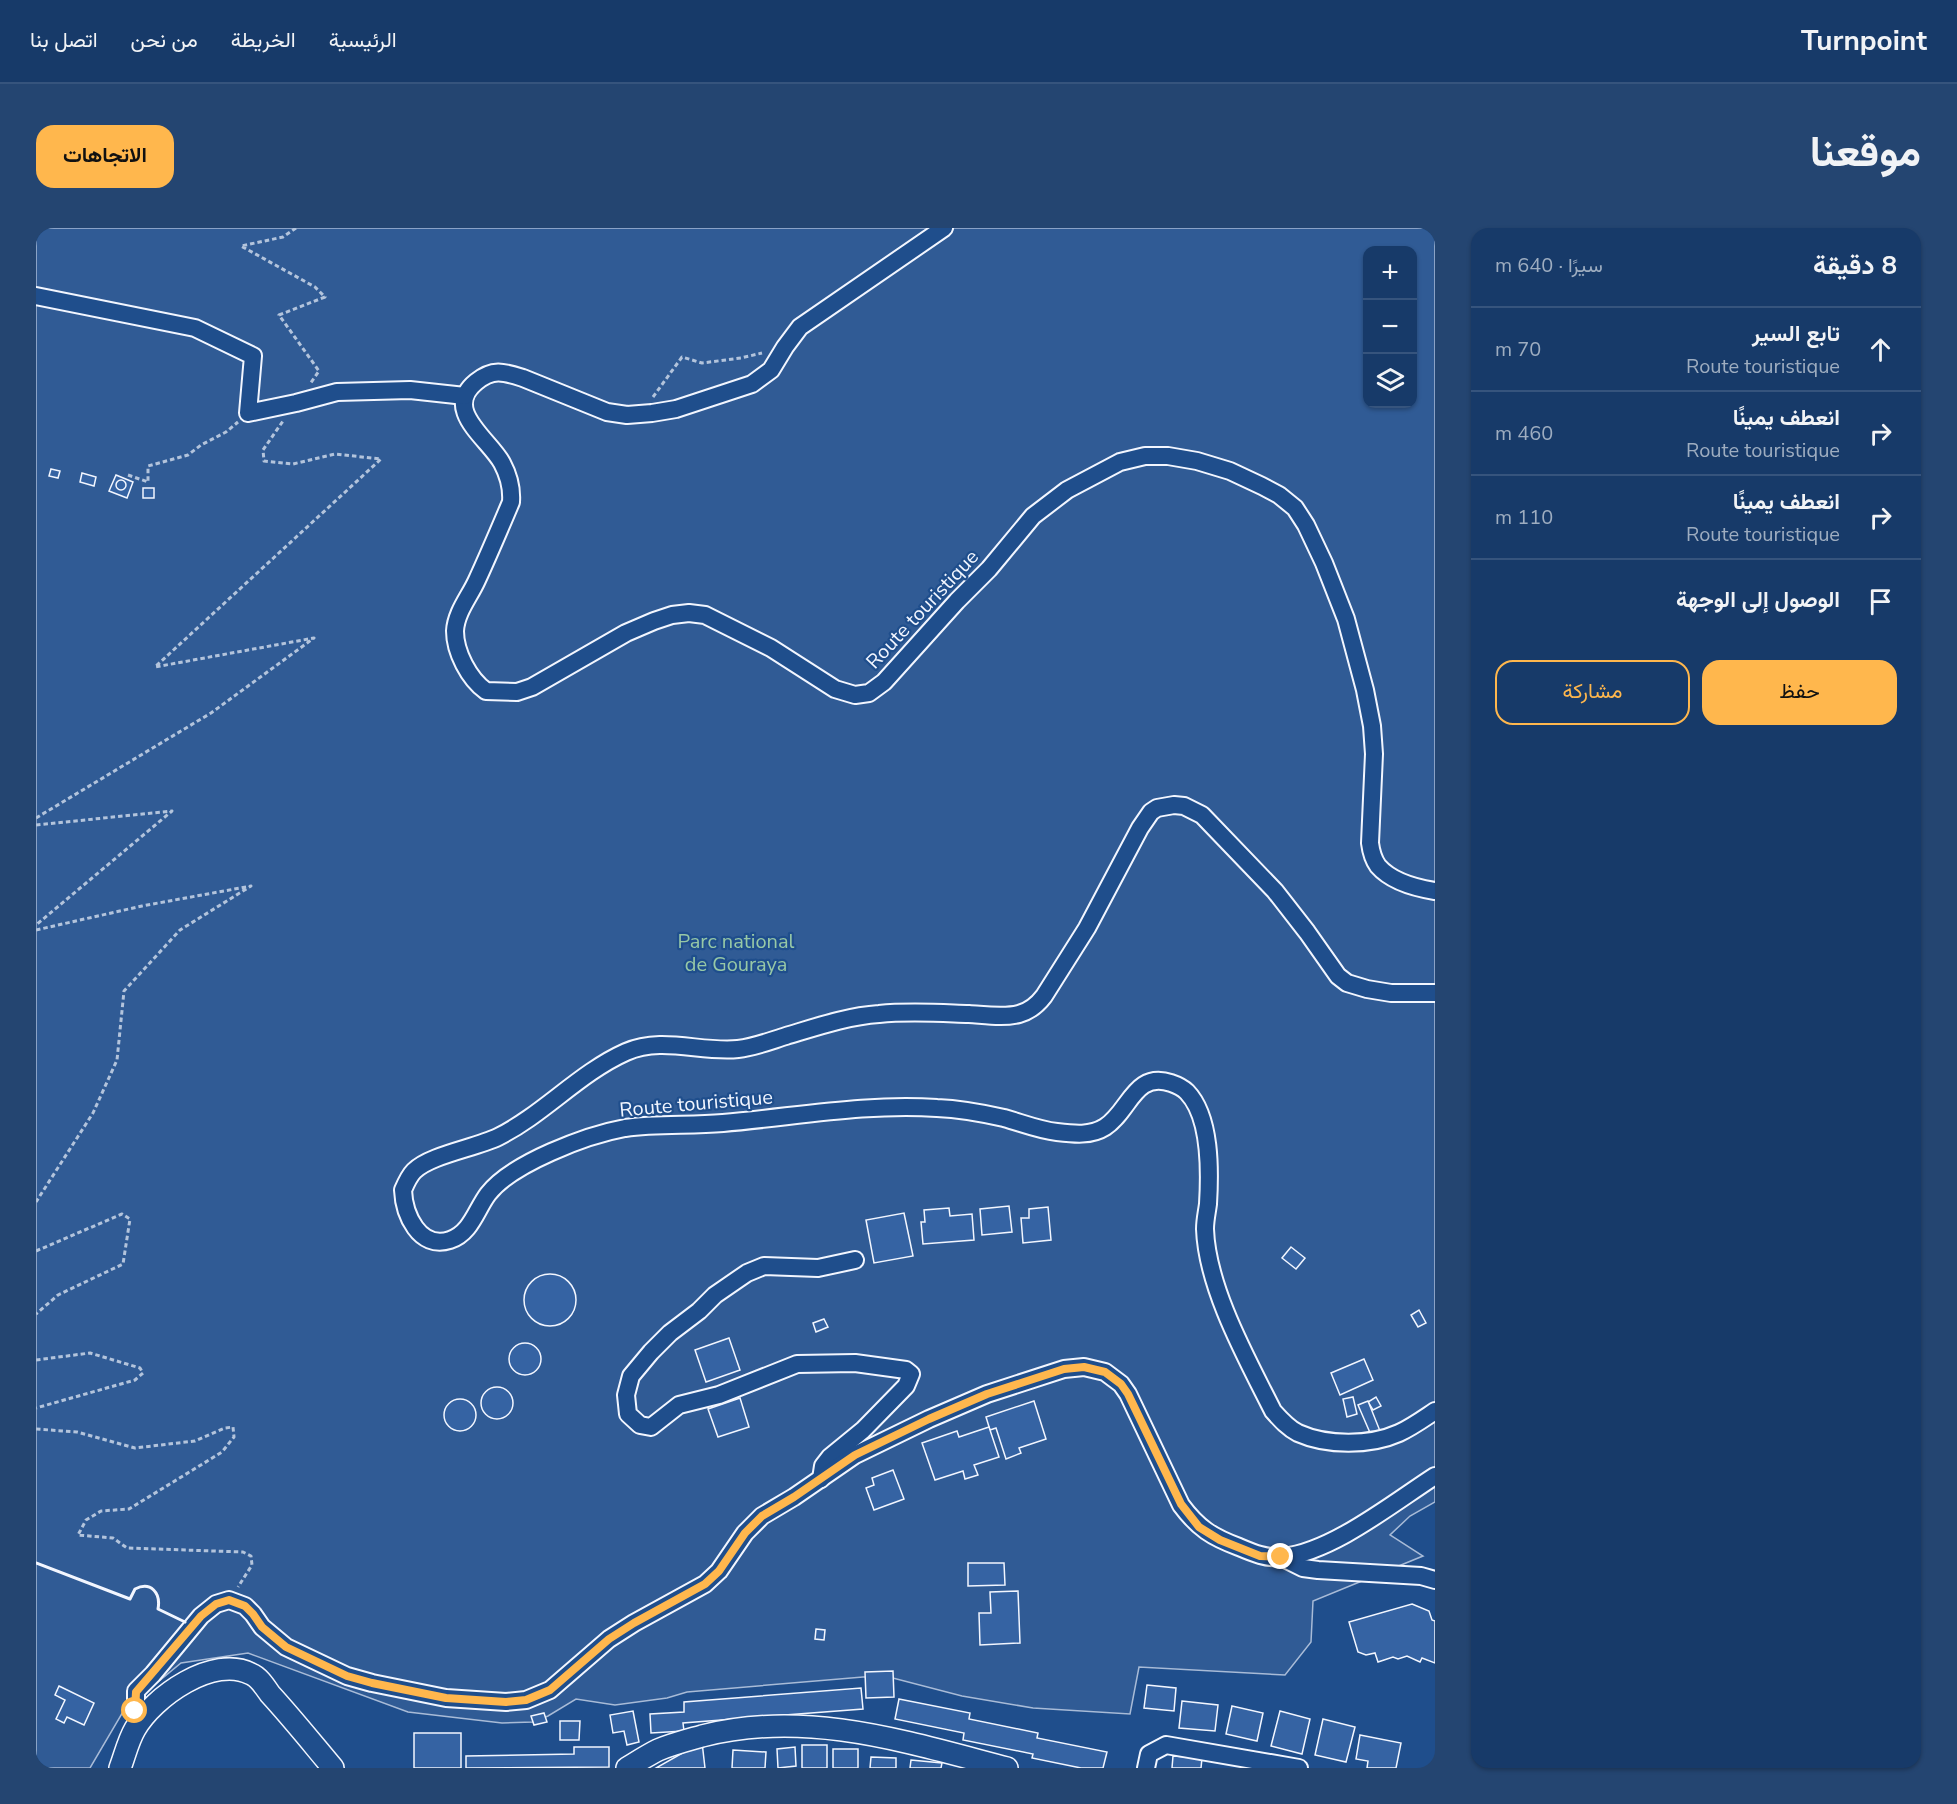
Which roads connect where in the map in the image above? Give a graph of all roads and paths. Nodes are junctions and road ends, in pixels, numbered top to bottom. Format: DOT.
graph roads {
  1 [pos="296,228"];
  2 [pos="944,228"];
  3 [pos="36,296"];
  4 [pos="785,347"];
  5 [pos="465,396"];
  6 [pos="296,403"];
  7 [pos="248,413"];
  8 [pos="652,413"];
  9 [pos="128,475"];
  10 [pos="36,818"];
  11 [pos="36,825"];
  12 [pos="1435,891"];
  13 [pos="36,925"];
  14 [pos="36,930"];
  15 [pos="1435,993"];
  16 [pos="36,1202"];
  17 [pos="36,1251"];
  18 [pos="855,1260"];
  19 [pos="36,1314"];
  20 [pos="36,1360"];
  21 [pos="36,1408"];
  22 [pos="1435,1411"];
  23 [pos="36,1429"];
  24 [pos="1435,1476"];
  25 [pos="821,1479"];
  26 [pos="1281,1557"];
  27 [pos="1435,1580"];
  28 [pos="229,1600"];
  29 [pos="136,1728"];
  30 [pos="120,1768"];
  31 [pos="333,1768"];
  32 [pos="627,1768"];
  33 [pos="1007,1768"];
  34 [pos="1146,1768"];
  35 [pos="1299,1768"];
  1 -- 6 [label="path"];
  2 -- 4 [label="street"];
  3 -- 7 [label="street"];
  4 -- 8 [label="street"];
  4 -- 8 [label="path"];
  5 -- 6 [label="street"];
  5 -- 8 [label="street"];
  5 -- 12 [label="street, Route touristique"];
  6 -- 7 [label="street"];
  6 -- 10 [label="path"];
  7 -- 9 [label="path"];
  11 -- 13 [label="path"];
  14 -- 16 [label="path"];
  15 -- 22 [label="street, Route touristique"];
  17 -- 19 [label="path"];
  18 -- 25 [label="street"];
  20 -- 21 [label="path"];
  23 -- 28 [label="path"];
  24 -- 26 [label="street"];
  25 -- 26 [label="street"];
  25 -- 28 [label="street"];
  26 -- 27 [label="street"];
  28 -- 29 [label="street"];
  29 -- 30 [label="main road"];
  29 -- 31 [label="main road"];
  32 -- 33 [label="main road"];
  34 -- 35 [label="street"];
}
